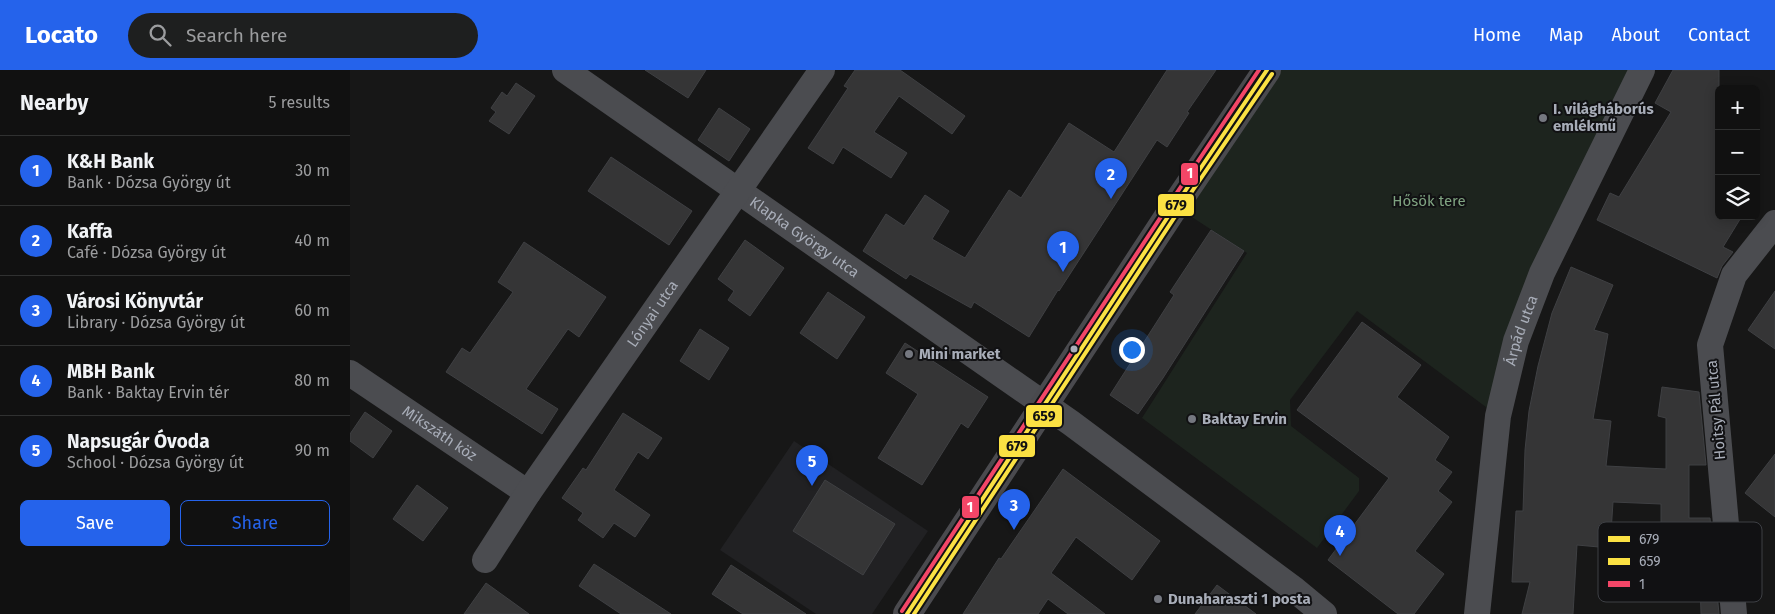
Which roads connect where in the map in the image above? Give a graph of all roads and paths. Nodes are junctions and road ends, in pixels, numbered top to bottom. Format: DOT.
graph roads {
  1 [pos="565,70"];
  2 [pos="822,70"];
  3 [pos="1267,70"];
  4 [pos="1642,70"];
  5 [pos="738,192"];
  6 [pos="1775,223"];
  7 [pos="350,373"];
  8 [pos="1044,405"];
  9 [pos="528,493"];
  10 [pos="1726,522"];
  11 [pos="486,560"];
  12 [pos="1315,611"];
  13 [pos="907,614"];
  14 [pos="1477,614"];
  1 -- 5 [label="street, Klapka György utca"];
  2 -- 5 [label="street, Lónyai utca"];
  3 -- 8 [label="main road"];
  4 -- 14 [label="street, Árpád utca"];
  5 -- 8 [label="street, Klapka György utca"];
  5 -- 9 [label="street, Lónyai utca"];
  6 -- 10 [label="street, Hoitsy Pál utca"];
  7 -- 9 [label="street, Mikszáth köz"];
  8 -- 12 [label="street, Klapka György utca"];
  8 -- 13 [label="main road"];
  9 -- 11 [label="street, Lónyai utca"];
}
